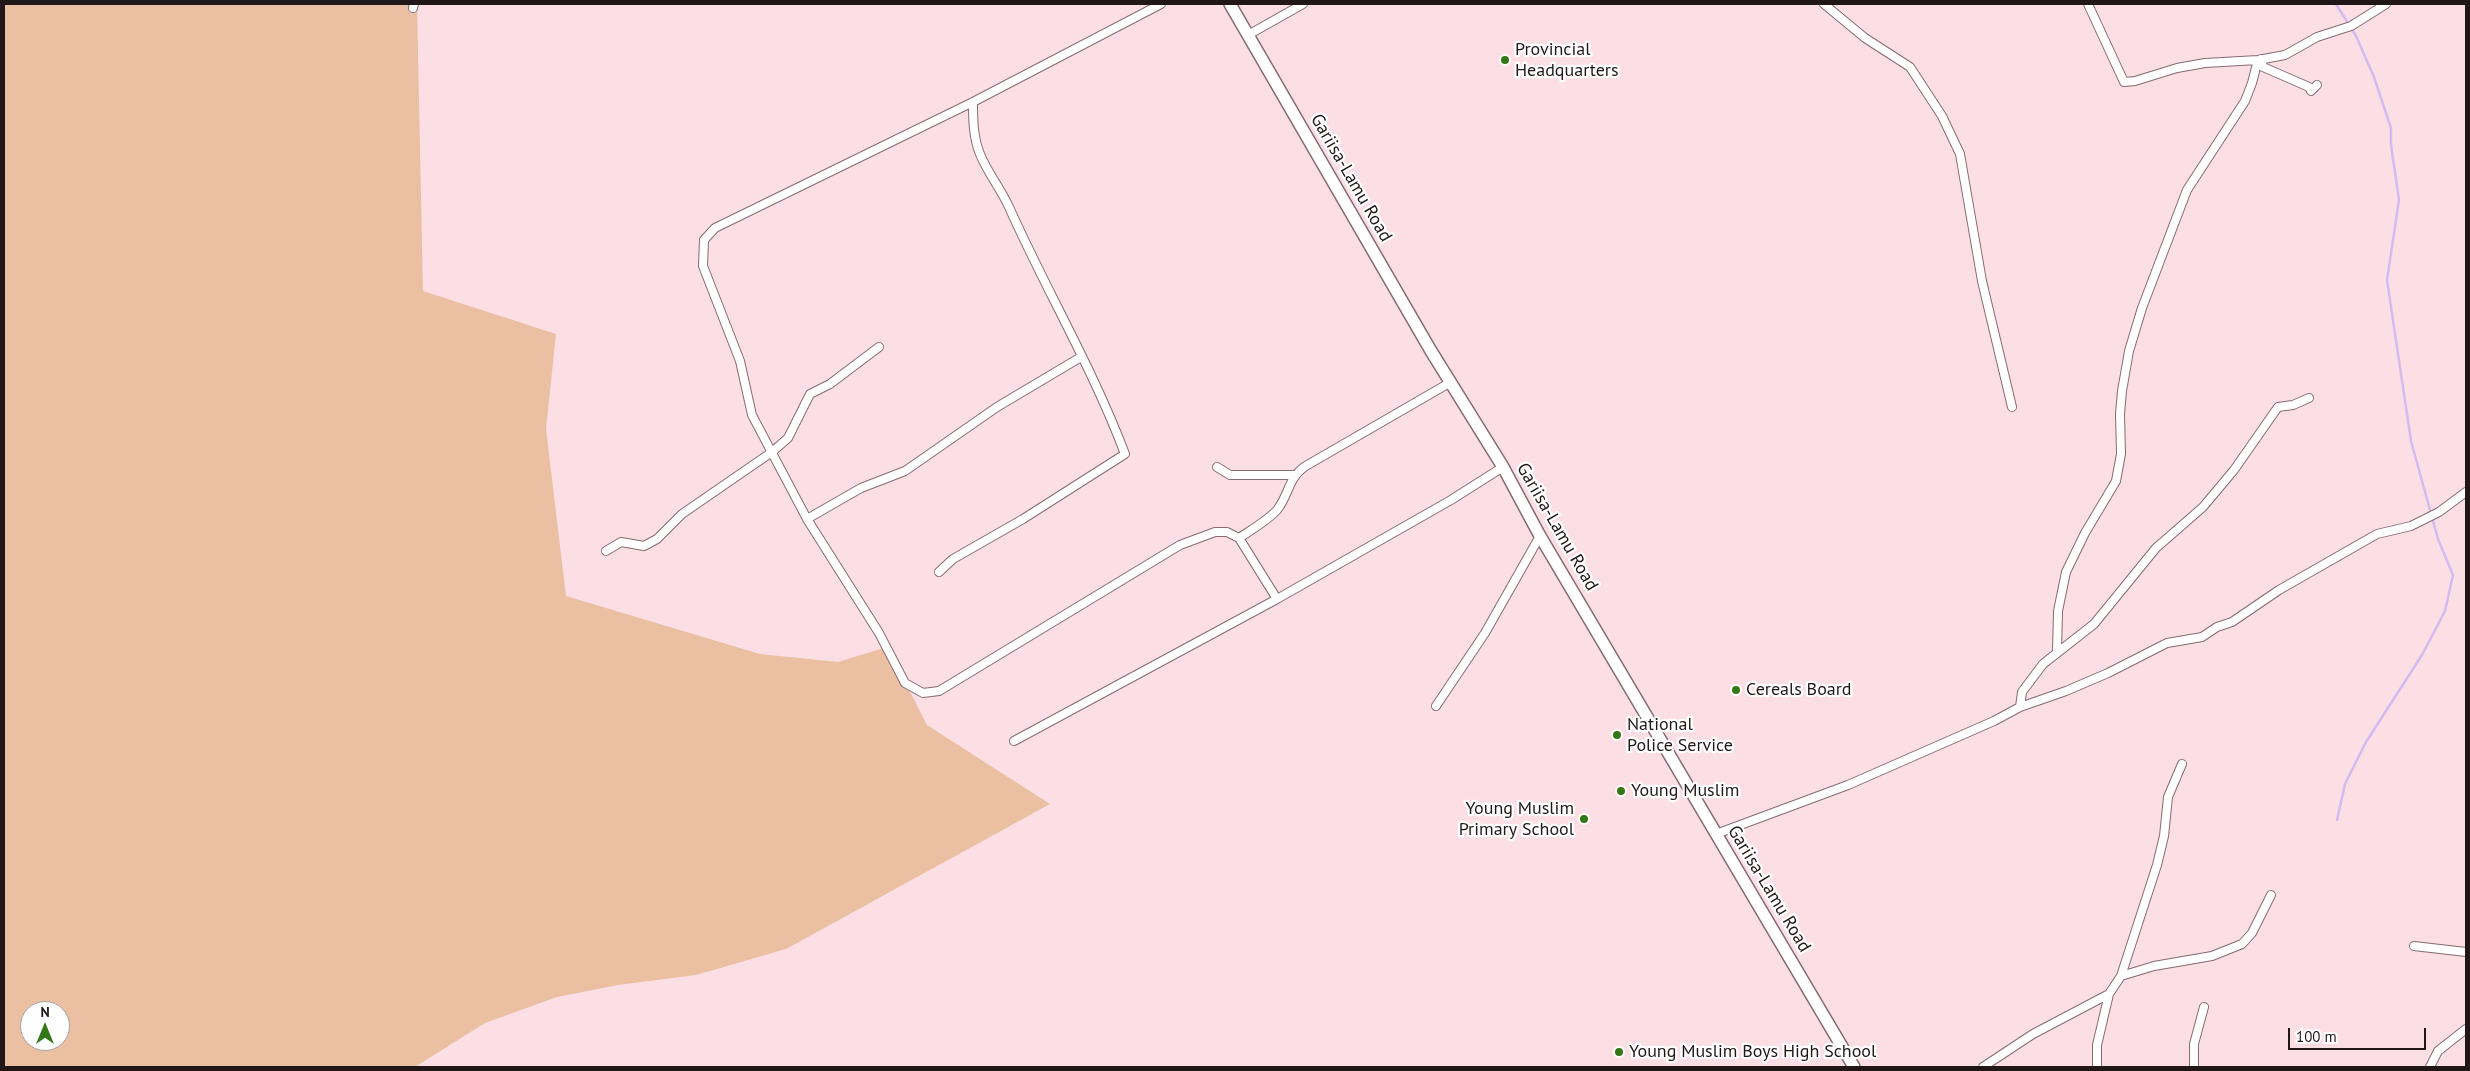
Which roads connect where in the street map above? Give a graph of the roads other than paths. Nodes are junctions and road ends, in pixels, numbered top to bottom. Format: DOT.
graph roads {
  1 [pos="1161,4"];
  2 [pos="1230,4"];
  3 [pos="1302,4"];
  4 [pos="1824,4"];
  5 [pos="2088,4"];
  6 [pos="2386,4"];
  7 [pos="1248,35"];
  8 [pos="2259,60"];
  9 [pos="2317,85"];
  10 [pos="972,102"];
  11 [pos="879,347"];
  12 [pos="1081,357"];
  13 [pos="1451,382"];
  14 [pos="2310,398"];
  15 [pos="2012,408"];
  16 [pos="772,452"];
  17 [pos="1217,467"];
  18 [pos="1503,467"];
  19 [pos="1294,475"];
  20 [pos="2466,492"];
  21 [pos="807,518"];
  22 [pos="1540,536"];
  23 [pos="1239,538"];
  24 [pos="606,551"];
  25 [pos="939,572"];
  26 [pos="1277,599"];
  27 [pos="2057,651"];
  28 [pos="1436,706"];
  29 [pos="2020,706"];
  30 [pos="1014,741"];
  31 [pos="2182,764"];
  32 [pos="1716,834"];
  33 [pos="2271,895"];
  34 [pos="2414,946"];
  35 [pos="2466,952"];
  36 [pos="2121,976"];
  37 [pos="2109,994"];
  38 [pos="2204,1007"];
  39 [pos="2466,1029"];
  40 [pos="1854,1067"];
  41 [pos="1983,1067"];
  42 [pos="2097,1067"];
  43 [pos="2194,1067"];
  44 [pos="2430,1067"];
  1 -- 10 [label="street"];
  2 -- 7 [label="street, Gariisa-Lamu Road"];
  3 -- 7 [label="street"];
  4 -- 15 [label="street"];
  5 -- 8 [label="street"];
  6 -- 8 [label="street"];
  7 -- 13 [label="street, Gariisa-Lamu Road"];
  8 -- 9 [label="street"];
  8 -- 27 [label="street"];
  10 -- 12 [label="street"];
  10 -- 16 [label="street"];
  11 -- 16 [label="street"];
  12 -- 21 [label="street"];
  12 -- 25 [label="street"];
  13 -- 18 [label="street, Gariisa-Lamu Road"];
  13 -- 19 [label="street"];
  14 -- 27 [label="street"];
  16 -- 21 [label="street"];
  16 -- 24 [label="street"];
  17 -- 19 [label="street"];
  18 -- 22 [label="street, Gariisa-Lamu Road"];
  18 -- 26 [label="street"];
  19 -- 23 [label="street"];
  20 -- 29 [label="street"];
  21 -- 23 [label="street"];
  22 -- 28 [label="street"];
  22 -- 32 [label="street, Gariisa-Lamu Road"];
  23 -- 26 [label="street"];
  26 -- 30 [label="street"];
  27 -- 29 [label="street"];
  29 -- 32 [label="street"];
  31 -- 36 [label="street"];
  32 -- 40 [label="street, Gariisa-Lamu Road"];
  33 -- 36 [label="street"];
  34 -- 35 [label="street"];
  36 -- 37 [label="street"];
  37 -- 41 [label="street"];
  37 -- 42 [label="street"];
  38 -- 43 [label="street"];
  39 -- 44 [label="street"];
}
